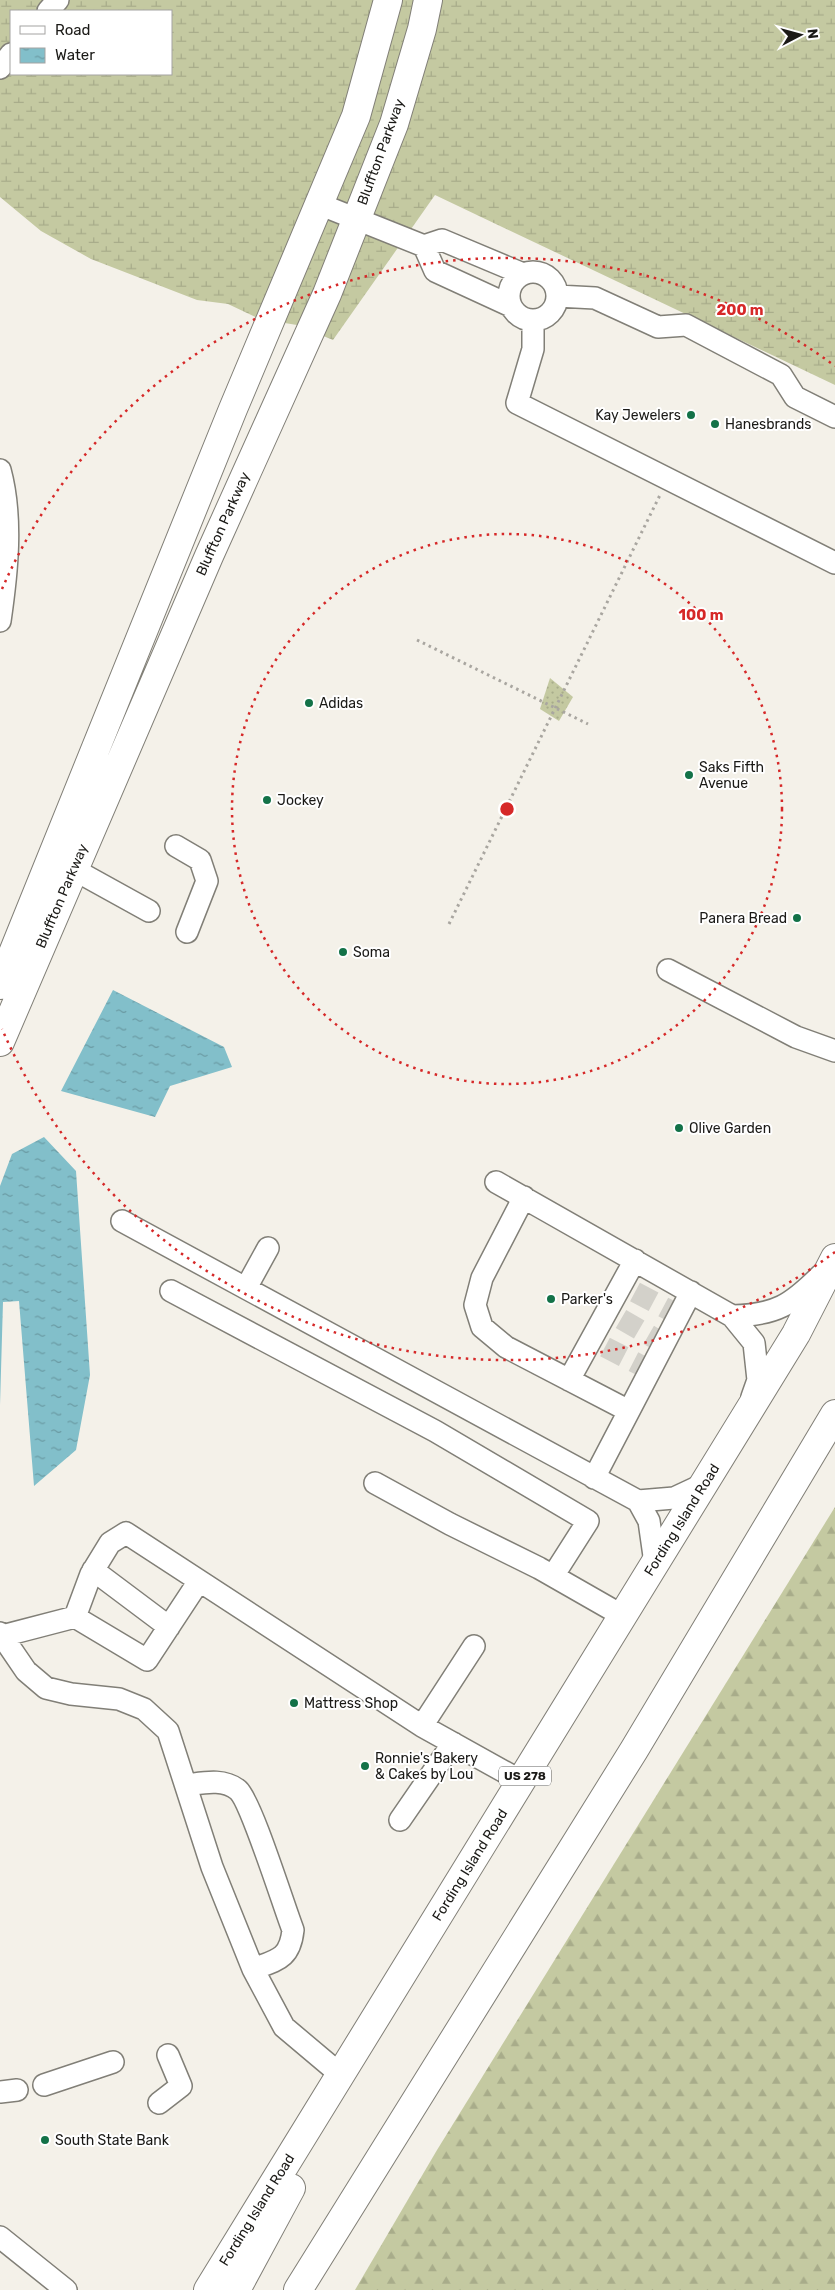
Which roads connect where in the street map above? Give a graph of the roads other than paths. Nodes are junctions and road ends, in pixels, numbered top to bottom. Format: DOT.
graph roads {
  1 [pos="58,0"];
  2 [pos="388,0"];
  3 [pos="428,0"];
  4 [pos="49,10"];
  5 [pos="10,55"];
  6 [pos="0,68"];
  7 [pos="319,204"];
  8 [pos="356,218"];
  9 [pos="424,246"];
  10 [pos="523,274"];
  11 [pos="557,296"];
  12 [pos="511,306"];
  13 [pos="533,320"];
  14 [pos="835,417"];
  15 [pos="0,470"];
  16 [pos="835,563"];
  17 [pos="0,621"];
  18 [pos="176,846"];
  19 [pos="73,869"];
  20 [pos="149,911"];
  21 [pos="187,932"];
  22 [pos="668,970"];
  23 [pos="0,985"];
  24 [pos="0,1042"];
  25 [pos="835,1051"];
  26 [pos="496,1182"];
  27 [pos="524,1196"];
  28 [pos="122,1222"];
  29 [pos="268,1248"];
  30 [pos="635,1260"];
  31 [pos="833,1261"];
  32 [pos="246,1288"];
  33 [pos="171,1291"];
  34 [pos="691,1292"];
  35 [pos="732,1316"];
  36 [pos="569,1380"];
  37 [pos="629,1411"];
  38 [pos="747,1414"];
  39 [pos="835,1414"];
  40 [pos="594,1478"];
  41 [pos="376,1482"];
  42 [pos="704,1484"];
  43 [pos="638,1501"];
  44 [pos="656,1563"];
  45 [pos="94,1570"];
  46 [pos="553,1576"];
  47 [pos="199,1581"];
  48 [pos="623,1616"];
  49 [pos="75,1617"];
  50 [pos="168,1627"];
  51 [pos="1,1634"];
  52 [pos="474,1646"];
  53 [pos="422,1726"];
  54 [pos="453,1743"];
  55 [pos="521,1781"];
  56 [pos="186,1785"];
  57 [pos="400,1820"];
  58 [pos="253,1969"];
  59 [pos="383,2006"];
  60 [pos="168,2055"];
  61 [pos="113,2062"];
  62 [pos="341,2075"];
  63 [pos="44,2085"];
  64 [pos="159,2103"];
  65 [pos="0,2237"];
  66 [pos="66,2290"];
  67 [pos="208,2290"];
  68 [pos="236,2290"];
  69 [pos="298,2290"];
  1 -- 4 [label="street"];
  2 -- 7 [label="main road, Bluffton Parkway"];
  3 -- 8 [label="main road, Bluffton Parkway"];
  5 -- 6 [label="street"];
  7 -- 8 [label="street"];
  7 -- 23 [label="main road, Bluffton Parkway"];
  8 -- 9 [label="street"];
  8 -- 19 [label="main road, Bluffton Parkway"];
  9 -- 10 [label="street"];
  9 -- 12 [label="street"];
  10 -- 11 [label="street"];
  10 -- 12 [label="street"];
  11 -- 13 [label="street"];
  11 -- 14 [label="street"];
  12 -- 13 [label="street"];
  13 -- 16 [label="street"];
  15 -- 17 [label="street"];
  18 -- 21 [label="street"];
  19 -- 20 [label="street"];
  19 -- 24 [label="main road, Bluffton Parkway"];
  22 -- 25 [label="street"];
  26 -- 27 [label="street"];
  27 -- 30 [label="street"];
  27 -- 36 [label="street"];
  28 -- 32 [label="street"];
  29 -- 32 [label="street"];
  30 -- 34 [label="street"];
  30 -- 36 [label="street"];
  31 -- 35 [label="street"];
  31 -- 38 [label="main road, Fording Island Road / US 278"];
  32 -- 40 [label="street"];
  33 -- 46 [label="street"];
  34 -- 35 [label="street"];
  34 -- 37 [label="street"];
  35 -- 38 [label="street"];
  36 -- 37 [label="street"];
  37 -- 40 [label="street"];
  38 -- 42 [label="main road, Fording Island Road / US 278"];
  39 -- 69 [label="main road"];
  40 -- 43 [label="street"];
  41 -- 46 [label="street"];
  42 -- 43 [label="street"];
  42 -- 44 [label="main road, Fording Island Road / US 278"];
  43 -- 44 [label="street"];
  44 -- 48 [label="main road, Fording Island Road / US 278"];
  45 -- 47 [label="street"];
  45 -- 49 [label="street"];
  45 -- 50 [label="street"];
  46 -- 48 [label="street"];
  47 -- 50 [label="street"];
  47 -- 53 [label="street"];
  48 -- 55 [label="main road, Fording Island Road / US 278"];
  49 -- 50 [label="street"];
  49 -- 51 [label="street"];
  51 -- 56 [label="street"];
  52 -- 53 [label="street"];
  53 -- 54 [label="street"];
  54 -- 55 [label="street"];
  54 -- 57 [label="street"];
  55 -- 59 [label="main road, Fording Island Road / US 278"];
  56 -- 58 [label="street"];
  56 -- 58 [label="street"];
  58 -- 62 [label="street"];
  59 -- 62 [label="main road, Fording Island Road / US 278"];
  59 -- 68 [label="main road"];
  60 -- 64 [label="street"];
  61 -- 63 [label="street"];
  62 -- 67 [label="main road, Fording Island Road / US 278"];
  65 -- 66 [label="street"];
}
